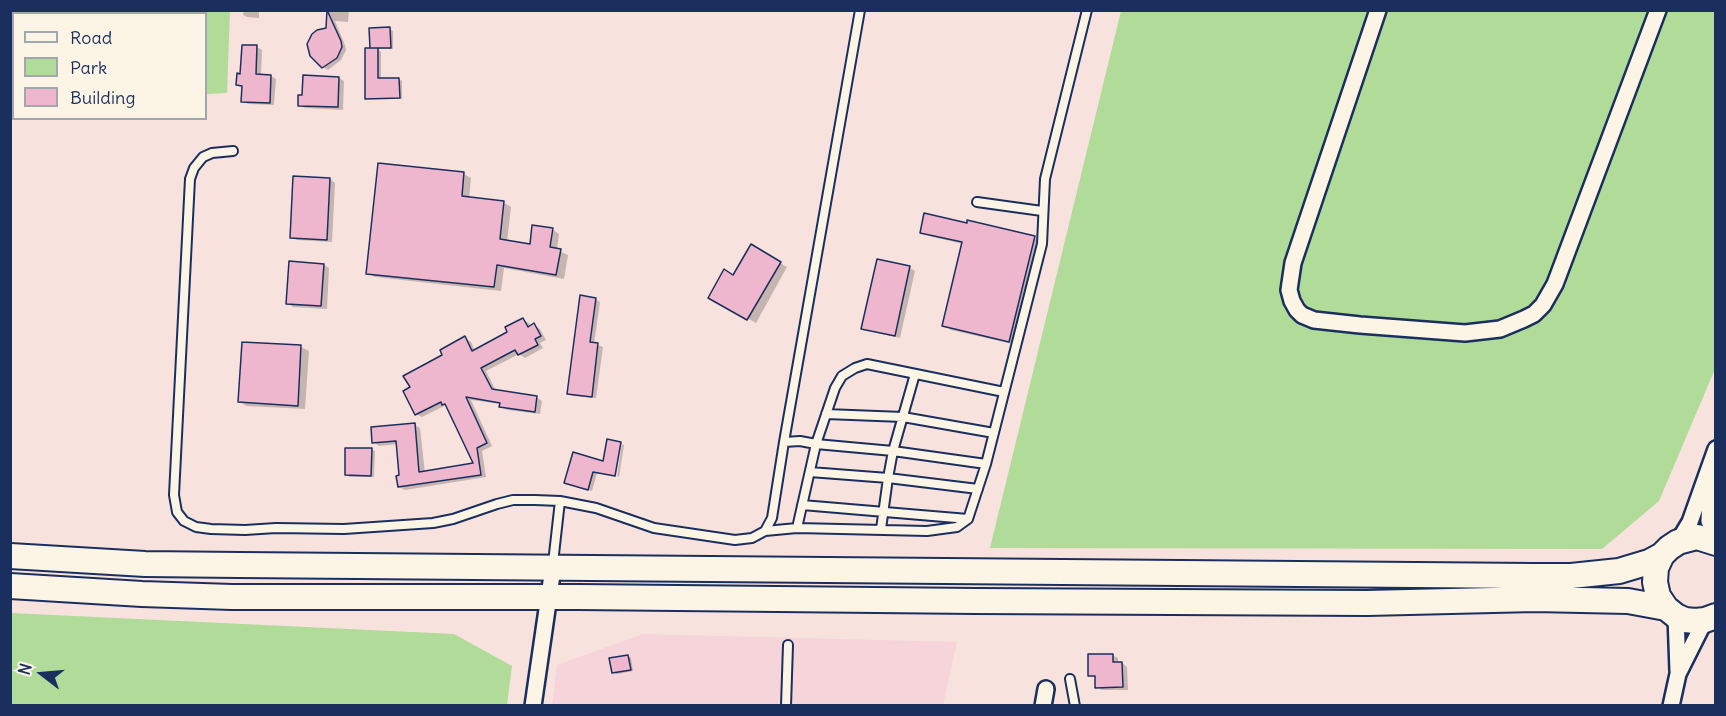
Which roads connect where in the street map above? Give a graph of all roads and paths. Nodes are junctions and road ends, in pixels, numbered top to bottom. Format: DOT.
graph roads {
  1 [pos="860,10"];
  2 [pos="1087,10"];
  3 [pos="1378,10"];
  4 [pos="1658,10"];
  5 [pos="233,151"];
  6 [pos="977,202"];
  7 [pos="1042,211"];
  8 [pos="915,374"];
  9 [pos="1004,392"];
  10 [pos="826,414"];
  11 [pos="903,417"];
  12 [pos="994,433"];
  13 [pos="784,442"];
  14 [pos="816,444"];
  15 [pos="893,451"];
  16 [pos="1713,457"];
  17 [pos="986,464"];
  18 [pos="810,472"];
  19 [pos="888,478"];
  20 [pos="978,489"];
  21 [pos="560,501"];
  22 [pos="802,505"];
  23 [pos="884,511"];
  24 [pos="968,519"];
  25 [pos="796,528"];
  26 [pos="881,529"];
  27 [pos="765,531"];
  28 [pos="1716,541"];
  29 [pos="1670,549"];
  30 [pos="10,556"];
  31 [pos="553,568"];
  32 [pos="10,586"];
  33 [pos="549,597"];
  34 [pos="1671,612"];
  35 [pos="1710,618"];
  36 [pos="788,645"];
  37 [pos="1678,674"];
  38 [pos="1070,679"];
  39 [pos="1046,689"];
  40 [pos="533,705"];
  41 [pos="786,705"];
  42 [pos="1043,705"];
  43 [pos="1075,705"];
  44 [pos="1671,705"];
  1 -- 13 [label="lane"];
  2 -- 7 [label="lane"];
  3 -- 4 [label="street"];
  5 -- 21 [label="lane"];
  6 -- 7 [label="lane"];
  7 -- 9 [label="lane"];
  8 -- 9 [label="lane"];
  8 -- 10 [label="lane"];
  8 -- 11 [label="lane"];
  9 -- 12 [label="lane"];
  10 -- 11 [label="lane"];
  10 -- 14 [label="lane"];
  11 -- 12 [label="lane"];
  11 -- 15 [label="lane"];
  12 -- 17 [label="lane"];
  13 -- 14 [label="lane"];
  13 -- 27 [label="lane"];
  14 -- 15 [label="lane"];
  14 -- 18 [label="lane"];
  15 -- 17 [label="lane"];
  15 -- 19 [label="lane"];
  16 -- 28 [label="street"];
  16 -- 29 [label="street"];
  17 -- 20 [label="lane"];
  18 -- 19 [label="lane"];
  18 -- 22 [label="lane"];
  19 -- 20 [label="lane"];
  19 -- 23 [label="lane"];
  20 -- 24 [label="lane"];
  21 -- 27 [label="lane"];
  21 -- 31 [label="lane"];
  22 -- 23 [label="lane"];
  22 -- 25 [label="lane"];
  23 -- 24 [label="lane"];
  23 -- 26 [label="lane"];
  24 -- 26 [label="lane"];
  25 -- 26 [label="lane"];
  25 -- 27 [label="lane"];
  28 -- 29 [label="main road"];
  29 -- 31 [label="main road"];
  29 -- 34 [label="main road"];
  30 -- 31 [label="main road"];
  31 -- 33 [label="street"];
  32 -- 33 [label="main road"];
  33 -- 34 [label="main road"];
  33 -- 40 [label="street"];
  34 -- 35 [label="main road"];
  34 -- 37 [label="street"];
  35 -- 37 [label="street"];
  36 -- 41 [label="lane"];
  37 -- 44 [label="street"];
  38 -- 43 [label="lane"];
  39 -- 42 [label="street"];
}
